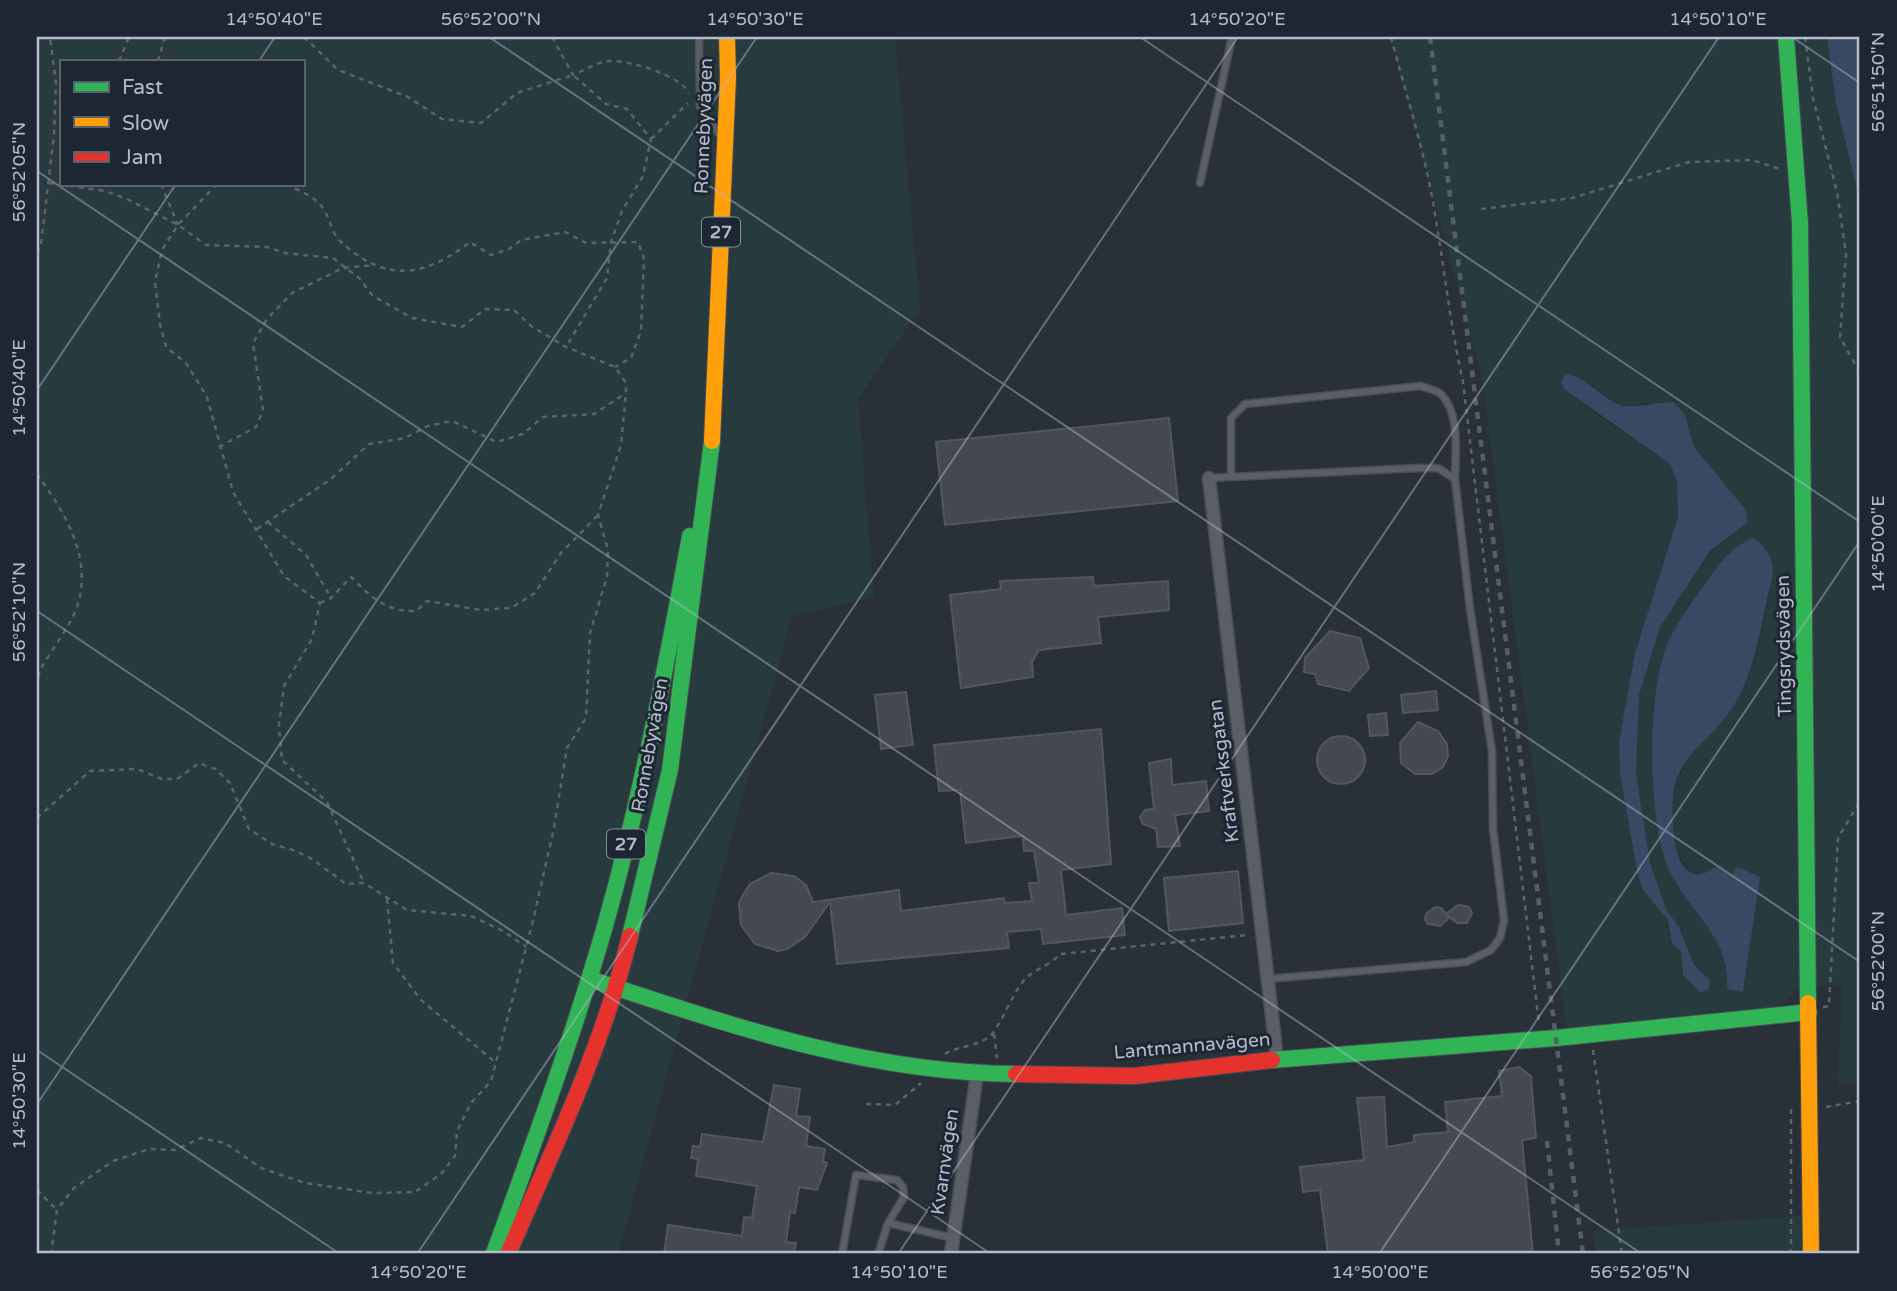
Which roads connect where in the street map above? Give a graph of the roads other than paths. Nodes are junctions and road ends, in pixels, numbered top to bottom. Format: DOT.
graph roads {
  1 [pos="699,37"];
  2 [pos="727,37"];
  3 [pos="1232,37"];
  4 [pos="1786,37"];
  5 [pos="725,142"];
  6 [pos="1200,183"];
  7 [pos="710,427"];
  8 [pos="1231,477"];
  9 [pos="1209,478"];
  10 [pos="1455,480"];
  11 [pos="590,979"];
  12 [pos="1267,979"];
  13 [pos="617,988"];
  14 [pos="1809,1012"];
  15 [pos="1277,1059"];
  16 [pos="977,1074"];
  17 [pos="888,1223"];
  18 [pos="953,1238"];
  19 [pos="494,1254"];
  20 [pos="508,1254"];
  21 [pos="842,1254"];
  22 [pos="878,1254"];
  23 [pos="951,1254"];
  24 [pos="1811,1254"];
  1 -- 5 [label="lane"];
  2 -- 5 [label="street, Ronnebyvägen / 27"];
  3 -- 6 [label="lane"];
  4 -- 14 [label="street, Tingsrydsvägen"];
  5 -- 7 [label="street, Ronnebyvägen / 27"];
  7 -- 11 [label="street, Ronnebyvägen / 27"];
  7 -- 13 [label="street, Ronnebyvägen / 27"];
  8 -- 9 [label="lane"];
  8 -- 10 [label="lane"];
  8 -- 10 [label="lane"];
  9 -- 12 [label="street, Kraftverksgatan"];
  10 -- 12 [label="lane"];
  11 -- 13 [label="street, Lantmannavägen"];
  11 -- 19 [label="street, Ronnebyvägen / 27"];
  12 -- 15 [label="street, Kraftverksgatan"];
  13 -- 16 [label="street, Lantmannavägen"];
  13 -- 20 [label="street, Ronnebyvägen / 27"];
  14 -- 15 [label="street, Lantmannavägen"];
  14 -- 24 [label="street, Tingsrydsvägen"];
  15 -- 16 [label="street, Lantmannavägen"];
  16 -- 18 [label="street, Kvarnvägen"];
  17 -- 18 [label="lane"];
  17 -- 21 [label="lane"];
  17 -- 22 [label="lane"];
  18 -- 23 [label="street, Kvarnvägen"];
}
